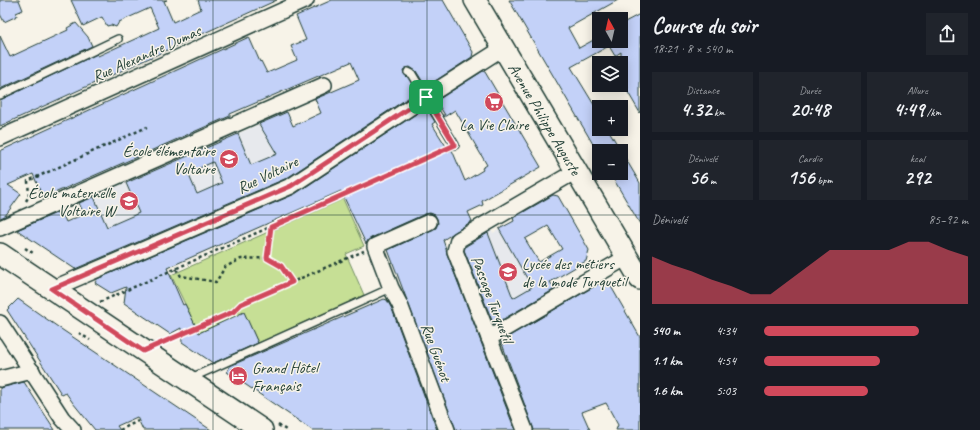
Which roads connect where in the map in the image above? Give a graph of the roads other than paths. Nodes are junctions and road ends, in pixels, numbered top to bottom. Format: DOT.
graph roads {
  1 [pos="306,0"];
  2 [pos="475,0"];
  3 [pos="118,39"];
  4 [pos="503,48"];
  5 [pos="408,72"];
  6 [pos="324,85"];
  7 [pos="0,95"];
  8 [pos="426,97"];
  9 [pos="0,138"];
  10 [pos="455,145"];
  11 [pos="576,172"];
  12 [pos="429,222"];
  13 [pos="0,228"];
  14 [pos="0,254"];
  15 [pos="627,257"];
  16 [pos="640,279"];
  17 [pos="391,288"];
  18 [pos="52,289"];
  19 [pos="0,323"];
  20 [pos="489,338"];
  21 [pos="32,371"];
  22 [pos="0,379"];
  23 [pos="186,380"];
  24 [pos="73,430"];
  25 [pos="262,430"];
  26 [pos="447,430"];
  27 [pos="525,430"];
  1 -- 9 [label="street, Rue Alexandre Dumas"];
  2 -- 4 [label="main road, Avenue Philippe Auguste"];
  3 -- 7 [label="lane"];
  4 -- 8 [label="street, Rue Voltaire"];
  4 -- 11 [label="main road, Avenue Philippe Auguste"];
  5 -- 8 [label="lane"];
  6 -- 13 [label="street"];
  8 -- 10 [label="lane"];
  8 -- 18 [label="street, Rue Voltaire"];
  11 -- 15 [label="main road, Avenue Philippe Auguste"];
  11 -- 20 [label="street, Passage Turquetil"];
  12 -- 17 [label="street, Rue Guénot"];
  14 -- 18 [label="main road"];
  15 -- 16 [label="main road, Avenue Philippe Auguste"];
  15 -- 20 [label="street"];
  17 -- 23 [label="lane"];
  17 -- 26 [label="street, Rue Guénot"];
  18 -- 23 [label="main road"];
  19 -- 21 [label="street"];
  20 -- 27 [label="street, Passage Turquetil"];
  21 -- 22 [label="street"];
  21 -- 24 [label="street"];
  23 -- 25 [label="main road"];
}
